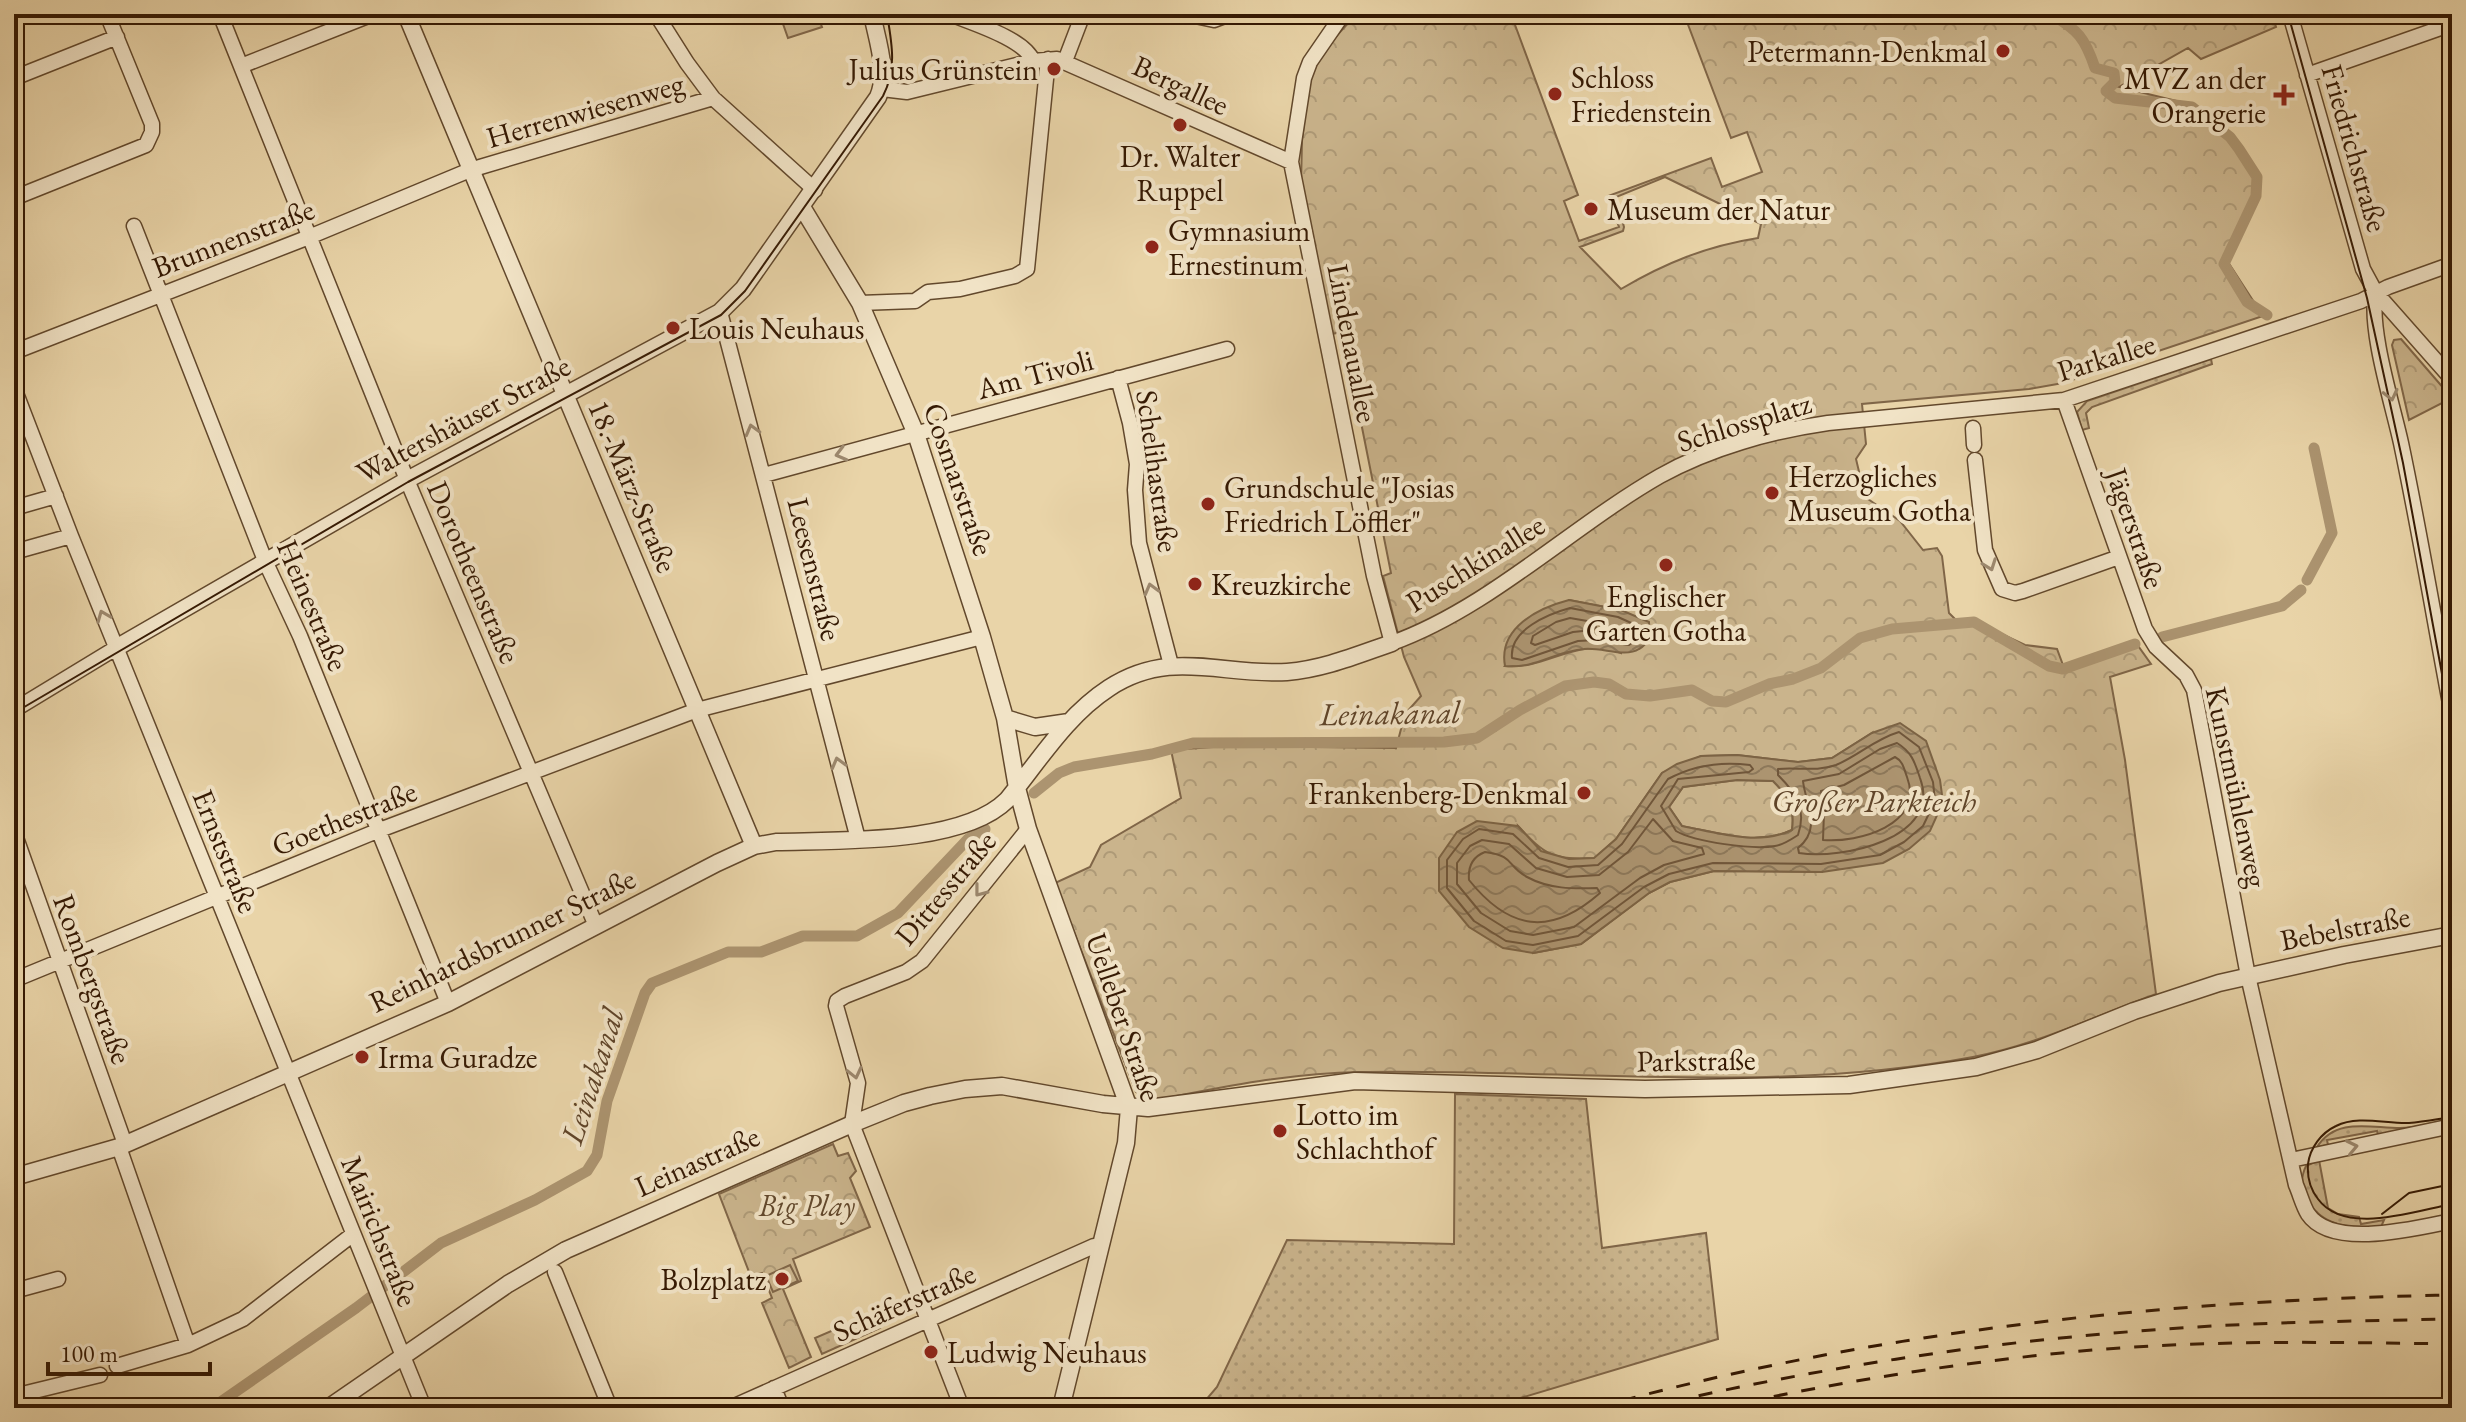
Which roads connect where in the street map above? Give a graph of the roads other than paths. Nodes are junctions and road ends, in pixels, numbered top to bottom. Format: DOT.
graph roads {
  1 [pos="107,14"];
  2 [pos="220,14"];
  3 [pos="373,14"];
  4 [pos="406,14"];
  5 [pos="656,14"];
  6 [pos="872,14"];
  7 [pos="950,14"];
  8 [pos="1083,14"];
  9 [pos="1186,14"];
  10 [pos="1230,14"];
  11 [pos="1343,14"];
  12 [pos="2290,14"];
  13 [pos="2452,24"];
  14 [pos="117,37"];
  15 [pos="1040,60"];
  16 [pos="1065,61"];
  17 [pos="241,66"];
  18 [pos="2307,75"];
  19 [pos="14,78"];
  20 [pos="882,89"];
  21 [pos="713,98"];
  22 [pos="1291,162"];
  23 [pos="470,170"];
  24 [pos="815,190"];
  25 [pos="14,198"];
  26 [pos="802,207"];
  27 [pos="134,226"];
  28 [pos="309,237"];
  29 [pos="2452,264"];
  30 [pos="2376,293"];
  31 [pos="162,294"];
  32 [pos="860,303"];
  33 [pos="720,312"];
  34 [pos="1227,349"];
  35 [pos="14,352"];
  36 [pos="1118,378"];
  37 [pos="2452,379"];
  38 [pos="14,388"];
  39 [pos="565,395"];
  40 [pos="2064,400"];
  41 [pos="1840,421"];
  42 [pos="1973,428"];
  43 [pos="916,434"];
  44 [pos="1974,445"];
  45 [pos="1975,460"];
  46 [pos="764,475"];
  47 [pos="1663,475"];
  48 [pos="407,480"];
  49 [pos="56,496"];
  50 [pos="14,508"];
  51 [pos="71,536"];
  52 [pos="14,552"];
  53 [pos="2119,557"];
  54 [pos="265,560"];
  55 [pos="982,637"];
  56 [pos="1392,643"];
  57 [pos="116,648"];
  58 [pos="2176,663"];
  59 [pos="1171,665"];
  60 [pos="816,678"];
  61 [pos="14,710"];
  62 [pos="697,710"];
  63 [pos="2452,714"];
  64 [pos="1005,718"];
  65 [pos="1069,722"];
  66 [pos="531,772"];
  67 [pos="1017,788"];
  68 [pos="1028,829"];
  69 [pos="377,831"];
  70 [pos="14,832"];
  71 [pos="858,839"];
  72 [pos="754,846"];
  73 [pos="217,897"];
  74 [pos="596,926"];
  75 [pos="2452,935"];
  76 [pos="59,962"];
  77 [pos="2248,976"];
  78 [pos="14,980"];
  79 [pos="448,1003"];
  80 [pos="288,1073"];
  81 [pos="1129,1108"];
  82 [pos="852,1124"];
  83 [pos="2452,1126"];
  84 [pos="122,1145"];
  85 [pos="2291,1160"];
  86 [pos="14,1177"];
  87 [pos="2452,1221"];
  88 [pos="352,1235"];
  89 [pos="1101,1246"];
  90 [pos="555,1272"];
  91 [pos="58,1279"];
  92 [pos="14,1291"];
  93 [pos="928,1320"];
  94 [pos="188,1345"];
  95 [pos="404,1357"];
  96 [pos="117,1366"];
  97 [pos="100,1375"];
  98 [pos="774,1388"];
  99 [pos="14,1396"];
  100 [pos="328,1408"];
  101 [pos="424,1408"];
  102 [pos="610,1408"];
  103 [pos="730,1408"];
  104 [pos="782,1408"];
  105 [pos="962,1408"];
  106 [pos="1061,1408"];
  1 -- 14 [label="street"];
  2 -- 17 [label="street, Dorotheenstraße"];
  3 -- 17 [label="street"];
  4 -- 23 [label="street, 18.-März-Straße"];
  5 -- 21 [label="street"];
  6 -- 20 [label="street"];
  7 -- 15 [label="street"];
  8 -- 16 [label="street"];
  9 -- 10 [label="street"];
  11 -- 22 [label="street, Lindenauallee"];
  12 -- 18 [label="street, Friedrichstraße"];
  13 -- 18 [label="street"];
  14 -- 19 [label="street"];
  14 -- 25 [label="street"];
  15 -- 16 [label="street, Bergallee"];
  15 -- 20 [label="street"];
  15 -- 32 [label="street"];
  16 -- 22 [label="street, Bergallee"];
  17 -- 28 [label="street, Dorotheenstraße"];
  18 -- 30 [label="street, Friedrichstraße"];
  20 -- 24 [label="street, Waltershäuser Straße"];
  21 -- 23 [label="street, Herrenwiesenweg"];
  21 -- 24 [label="street"];
  22 -- 56 [label="street, Lindenauallee"];
  23 -- 28 [label="street, Brunnenstraße"];
  23 -- 39 [label="street, 18.-März-Straße"];
  24 -- 26 [label="street, Waltershäuser Straße"];
  26 -- 32 [label="street, Cosmarstraße"];
  26 -- 33 [label="street, Waltershäuser Straße"];
  27 -- 31 [label="street, Heinestraße"];
  28 -- 31 [label="street, Brunnenstraße"];
  28 -- 48 [label="street, Dorotheenstraße"];
  29 -- 30 [label="street, Parkallee"];
  30 -- 37 [label="street"];
  30 -- 40 [label="street, Parkallee"];
  30 -- 63 [label="street, one-way"];
  31 -- 35 [label="street, Brunnenstraße"];
  31 -- 54 [label="street, Heinestraße"];
  32 -- 43 [label="street, Cosmarstraße"];
  33 -- 39 [label="street, Waltershäuser Straße"];
  46 -- 33 [label="street, Leesenstraße, one-way"];
  34 -- 36 [label="street, Am Tivoli"];
  36 -- 43 [label="street, Am Tivoli"];
  59 -- 36 [label="street, Schelihastraße, one-way"];
  38 -- 49 [label="street, Ernststraße"];
  39 -- 48 [label="street, Waltershäuser Straße"];
  39 -- 62 [label="street, 18.-März-Straße"];
  40 -- 41 [label="street, Parkallee"];
  40 -- 53 [label="street, Jägerstraße"];
  41 -- 47 [label="street, Schlossplatz"];
  42 -- 44 [label="street"];
  43 -- 46 [label="street, Am Tivoli, one-way"];
  43 -- 55 [label="street, Cosmarstraße"];
  45 -- 53 [label="street, one-way"];
  46 -- 60 [label="street, Leesenstraße"];
  47 -- 56 [label="street, Puschkinallee"];
  48 -- 54 [label="street, Waltershäuser Straße"];
  48 -- 66 [label="street, Dorotheenstraße"];
  49 -- 50 [label="street"];
  49 -- 51 [label="street, Ernststraße"];
  51 -- 52 [label="street"];
  57 -- 51 [label="street, Ernststraße, one-way"];
  53 -- 58 [label="street, Jägerstraße"];
  54 -- 57 [label="street, Waltershäuser Straße"];
  54 -- 69 [label="street, Heinestraße"];
  55 -- 60 [label="street, Goethestraße"];
  55 -- 64 [label="street, Cosmarstraße"];
  56 -- 59 [label="street, Puschkinallee"];
  57 -- 61 [label="street, Waltershäuser Straße"];
  57 -- 73 [label="street, Ernststraße"];
  58 -- 77 [label="street, Kunstmühlenweg"];
  59 -- 65 [label="street, Puschkinallee"];
  60 -- 62 [label="street, Goethestraße"];
  71 -- 60 [label="street, Leesenstraße, one-way"];
  62 -- 66 [label="street, Goethestraße"];
  62 -- 72 [label="street, 18.-März-Straße"];
  64 -- 65 [label="street"];
  64 -- 67 [label="street, Cosmarstraße"];
  65 -- 67 [label="street, Puschkinallee"];
  66 -- 69 [label="street, Goethestraße"];
  66 -- 74 [label="street, Dorotheenstraße"];
  67 -- 68 [label="street, Uelleber Straße"];
  67 -- 71 [label="street, Reinhardsbrunner Straße"];
  68 -- 81 [label="street, Uelleber Straße"];
  68 -- 82 [label="street, Dittesstraße, one-way"];
  69 -- 73 [label="street, Goethestraße"];
  69 -- 79 [label="street, Heinestraße"];
  70 -- 76 [label="street, Rombergstraße"];
  71 -- 72 [label="street, Reinhardsbrunner Straße"];
  72 -- 74 [label="street, Reinhardsbrunner Straße"];
  73 -- 76 [label="street, Goethestraße"];
  73 -- 80 [label="street, Ernststraße"];
  74 -- 79 [label="street, Reinhardsbrunner Straße"];
  75 -- 77 [label="street, Bebelstraße"];
  76 -- 78 [label="street, Goethestraße"];
  76 -- 84 [label="street, Rombergstraße"];
  77 -- 81 [label="street, Parkstraße"];
  77 -- 85 [label="street, Kunstmühlenweg"];
  79 -- 80 [label="street, Reinhardsbrunner Straße"];
  80 -- 84 [label="street, Reinhardsbrunner Straße"];
  80 -- 88 [label="street, Mairichstraße"];
  81 -- 82 [label="street, Leinastraße"];
  81 -- 89 [label="street, Uelleber Straße"];
  82 -- 93 [label="street"];
  82 -- 95 [label="street, Leinastraße"];
  85 -- 83 [label="street, one-way"];
  84 -- 86 [label="street, Reinhardsbrunner Straße"];
  84 -- 94 [label="street, Rombergstraße"];
  85 -- 87 [label="street, Kunstmühlenweg"];
  88 -- 94 [label="street"];
  88 -- 95 [label="street, Mairichstraße"];
  89 -- 93 [label="street, Schäferstraße"];
  89 -- 106 [label="street, Uelleber Straße"];
  90 -- 102 [label="street"];
  91 -- 92 [label="street"];
  93 -- 98 [label="street, Schäferstraße"];
  93 -- 105 [label="street"];
  94 -- 96 [label="street"];
  95 -- 100 [label="street, Leinastraße"];
  95 -- 101 [label="street, Mairichstraße"];
  97 -- 99 [label="street"];
  98 -- 103 [label="street, Schäferstraße"];
  98 -- 104 [label="street"];
}
